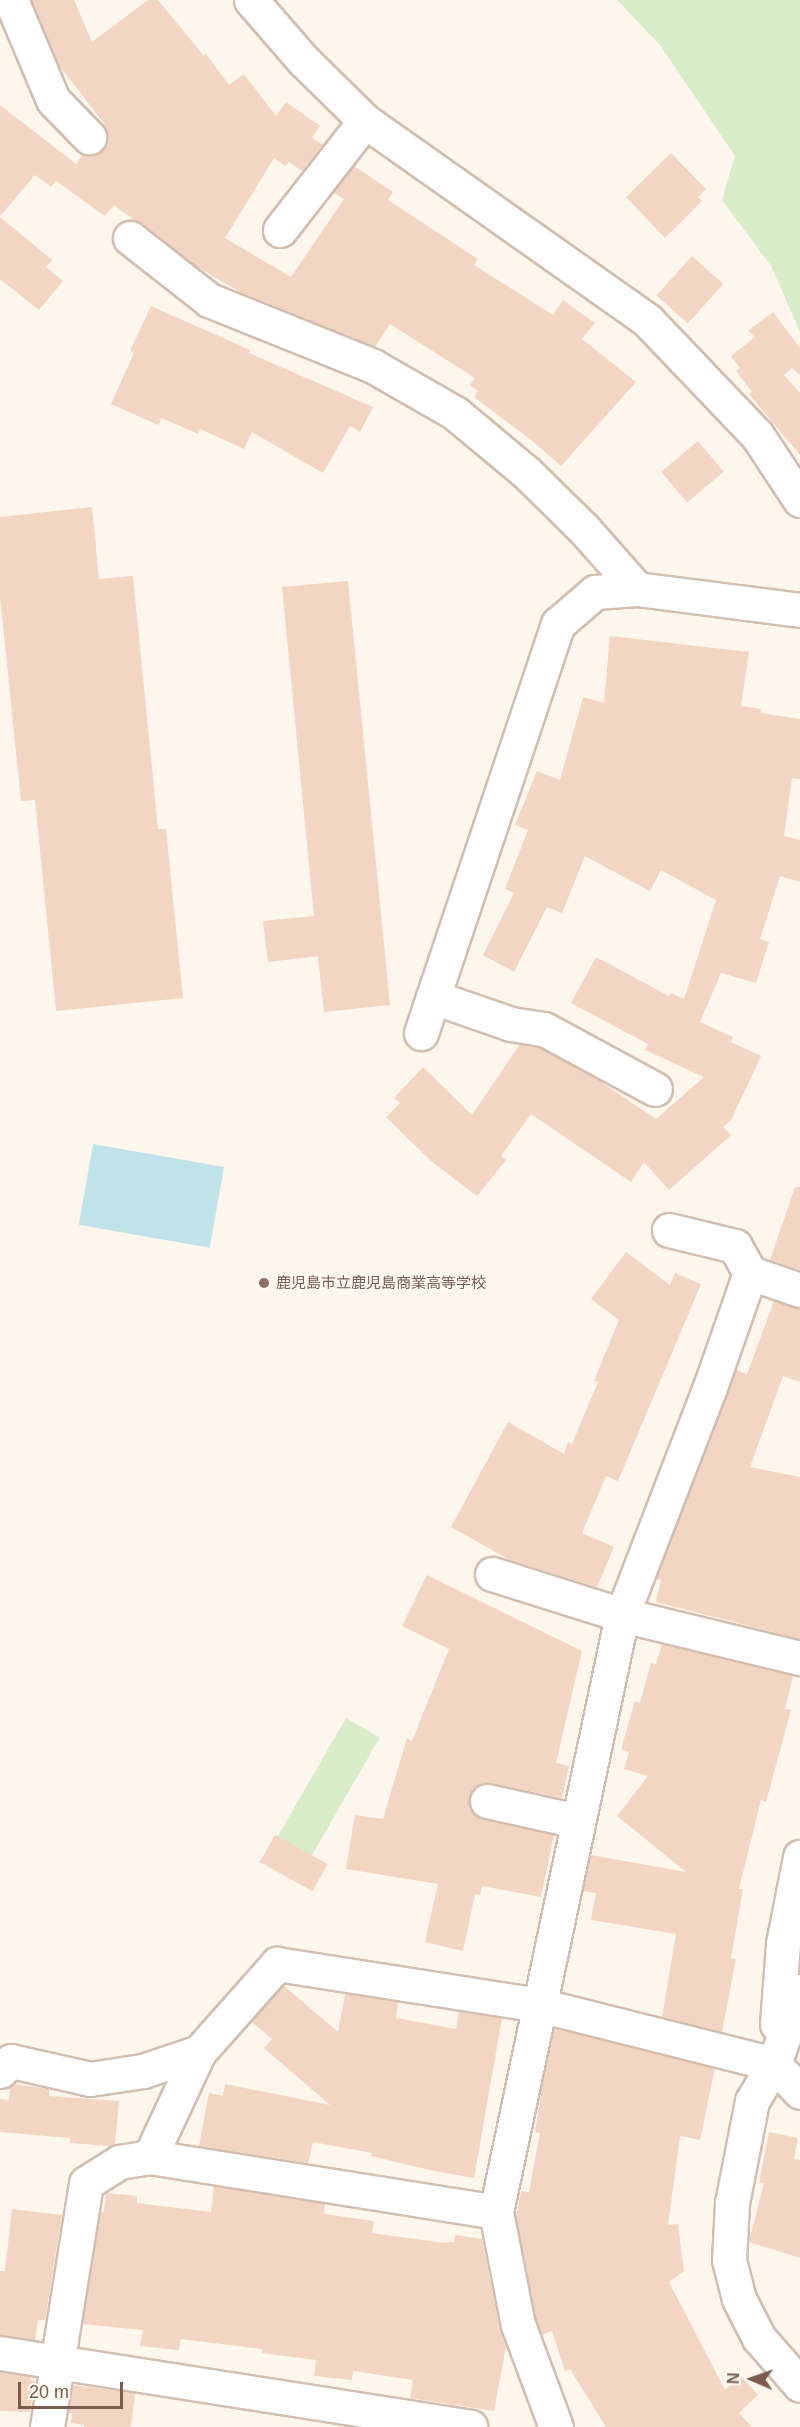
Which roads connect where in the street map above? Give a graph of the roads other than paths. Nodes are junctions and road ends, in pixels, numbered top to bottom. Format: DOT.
graph roads {
  1 [pos="11,0"];
  2 [pos="251,0"];
  3 [pos="365,121"];
  4 [pos="89,137"];
  5 [pos="280,230"];
  6 [pos="130,238"];
  7 [pos="800,500"];
  8 [pos="637,589"];
  9 [pos="800,610"];
  10 [pos="433,997"];
  11 [pos="421,1033"];
  12 [pos="655,1089"];
  13 [pos="669,1230"];
  14 [pos="750,1273"];
  15 [pos="800,1290"];
  16 [pos="492,1574"];
  17 [pos="622,1615"];
  18 [pos="800,1658"];
  19 [pos="487,1801"];
  20 [pos="579,1821"];
  21 [pos="800,1857"];
  22 [pos="800,1991"];
  23 [pos="539,2005"];
  24 [pos="199,2052"];
  25 [pos="774,2064"];
  26 [pos="0,2071"];
  27 [pos="800,2092"];
  28 [pos="150,2157"];
  29 [pos="496,2212"];
  30 [pos="0,2353"];
  31 [pos="58,2361"];
  32 [pos="800,2385"];
  33 [pos="47,2427"];
  34 [pos="470,2427"];
  35 [pos="556,2427"];
  1 -- 4 [label="street"];
  2 -- 3 [label="street"];
  3 -- 5 [label="street"];
  3 -- 7 [label="street"];
  6 -- 8 [label="street"];
  8 -- 9 [label="street"];
  8 -- 10 [label="street"];
  10 -- 11 [label="street"];
  10 -- 12 [label="street"];
  13 -- 14 [label="street"];
  14 -- 15 [label="street"];
  14 -- 17 [label="street"];
  16 -- 17 [label="street"];
  17 -- 18 [label="street"];
  17 -- 20 [label="street"];
  19 -- 20 [label="street"];
  20 -- 23 [label="street"];
  21 -- 25 [label="street"];
  22 -- 25 [label="street"];
  23 -- 24 [label="street"];
  23 -- 25 [label="street"];
  23 -- 29 [label="street"];
  24 -- 26 [label="street"];
  24 -- 28 [label="street"];
  25 -- 27 [label="street"];
  25 -- 32 [label="street"];
  28 -- 29 [label="street"];
  28 -- 31 [label="street"];
  29 -- 35 [label="street"];
  30 -- 31 [label="street"];
  31 -- 33 [label="street"];
  31 -- 34 [label="street"];
}
